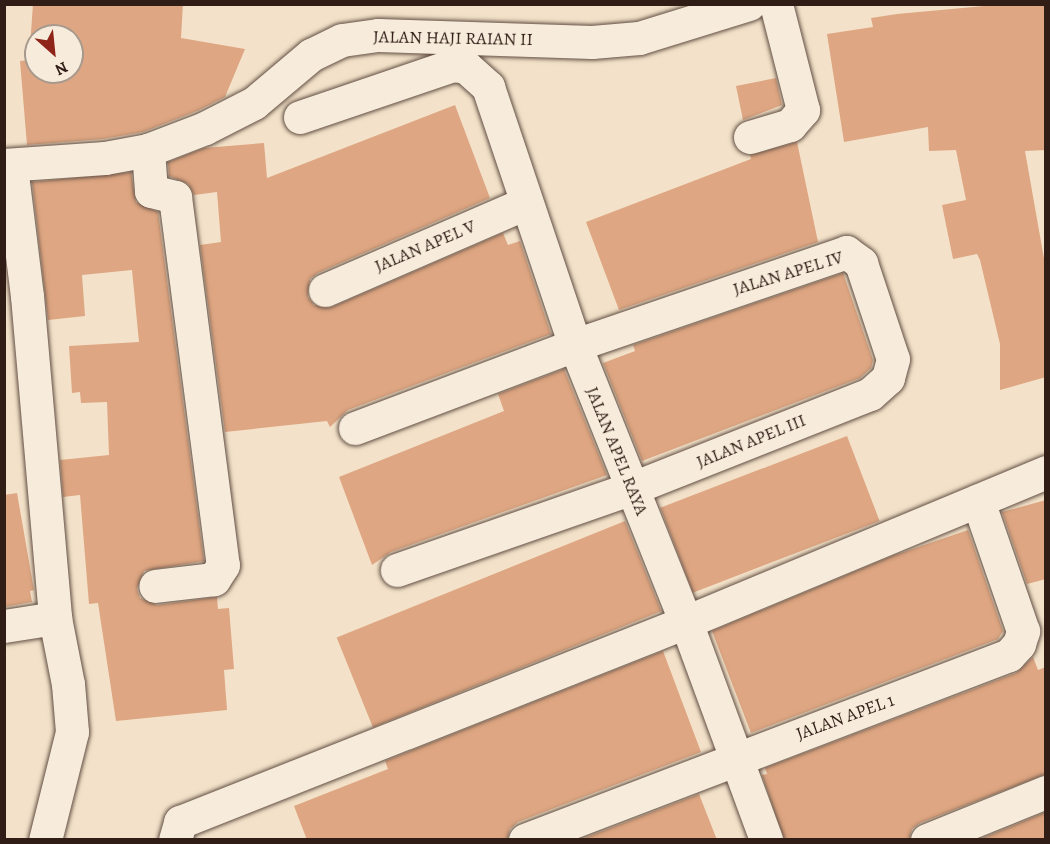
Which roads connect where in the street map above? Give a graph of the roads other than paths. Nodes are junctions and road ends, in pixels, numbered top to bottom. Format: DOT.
graph roads {
  1 [pos="749,4"];
  2 [pos="776,4"];
  3 [pos="300,117"];
  4 [pos="750,137"];
  5 [pos="148,150"];
  6 [pos="8,165"];
  7 [pos="526,203"];
  8 [pos="325,290"];
  9 [pos="16,297"];
  10 [pos="575,345"];
  11 [pos="870,394"];
  12 [pos="356,428"];
  13 [pos="1046,472"];
  14 [pos="632,488"];
  15 [pos="978,501"];
  16 [pos="397,570"];
  17 [pos="155,586"];
  18 [pos="55,618"];
  19 [pos="686,622"];
  20 [pos="4,626"];
  21 [pos="735,756"];
  22 [pos="1046,792"];
  23 [pos="45,840"];
  24 [pos="175,840"];
  25 [pos="525,840"];
  26 [pos="765,840"];
  27 [pos="927,840"];
  1 -- 5 [label="street, JALAN HAJI RAIAN II"];
  2 -- 4 [label="street"];
  3 -- 7 [label="street, JALAN APEL RAYA"];
  5 -- 6 [label="street, JALAN HAJI RAIAN II"];
  5 -- 17 [label="street"];
  6 -- 9 [label="street"];
  7 -- 8 [label="street, JALAN APEL V"];
  7 -- 10 [label="street, JALAN APEL RAYA"];
  9 -- 18 [label="street"];
  10 -- 11 [label="street, JALAN APEL IV"];
  10 -- 12 [label="street"];
  10 -- 14 [label="street, JALAN APEL RAYA"];
  11 -- 14 [label="street, JALAN APEL III"];
  13 -- 15 [label="street"];
  14 -- 16 [label="street, JALAN APEL III"];
  14 -- 19 [label="street, JALAN APEL RAYA"];
  15 -- 19 [label="street"];
  15 -- 21 [label="street, JALAN APEL 1"];
  18 -- 20 [label="street"];
  18 -- 23 [label="street"];
  19 -- 21 [label="street, JALAN APEL RAYA"];
  19 -- 24 [label="street"];
  21 -- 25 [label="street, JALAN APEL 1"];
  21 -- 26 [label="street, JALAN APEL RAYA"];
  22 -- 27 [label="street"];
}
